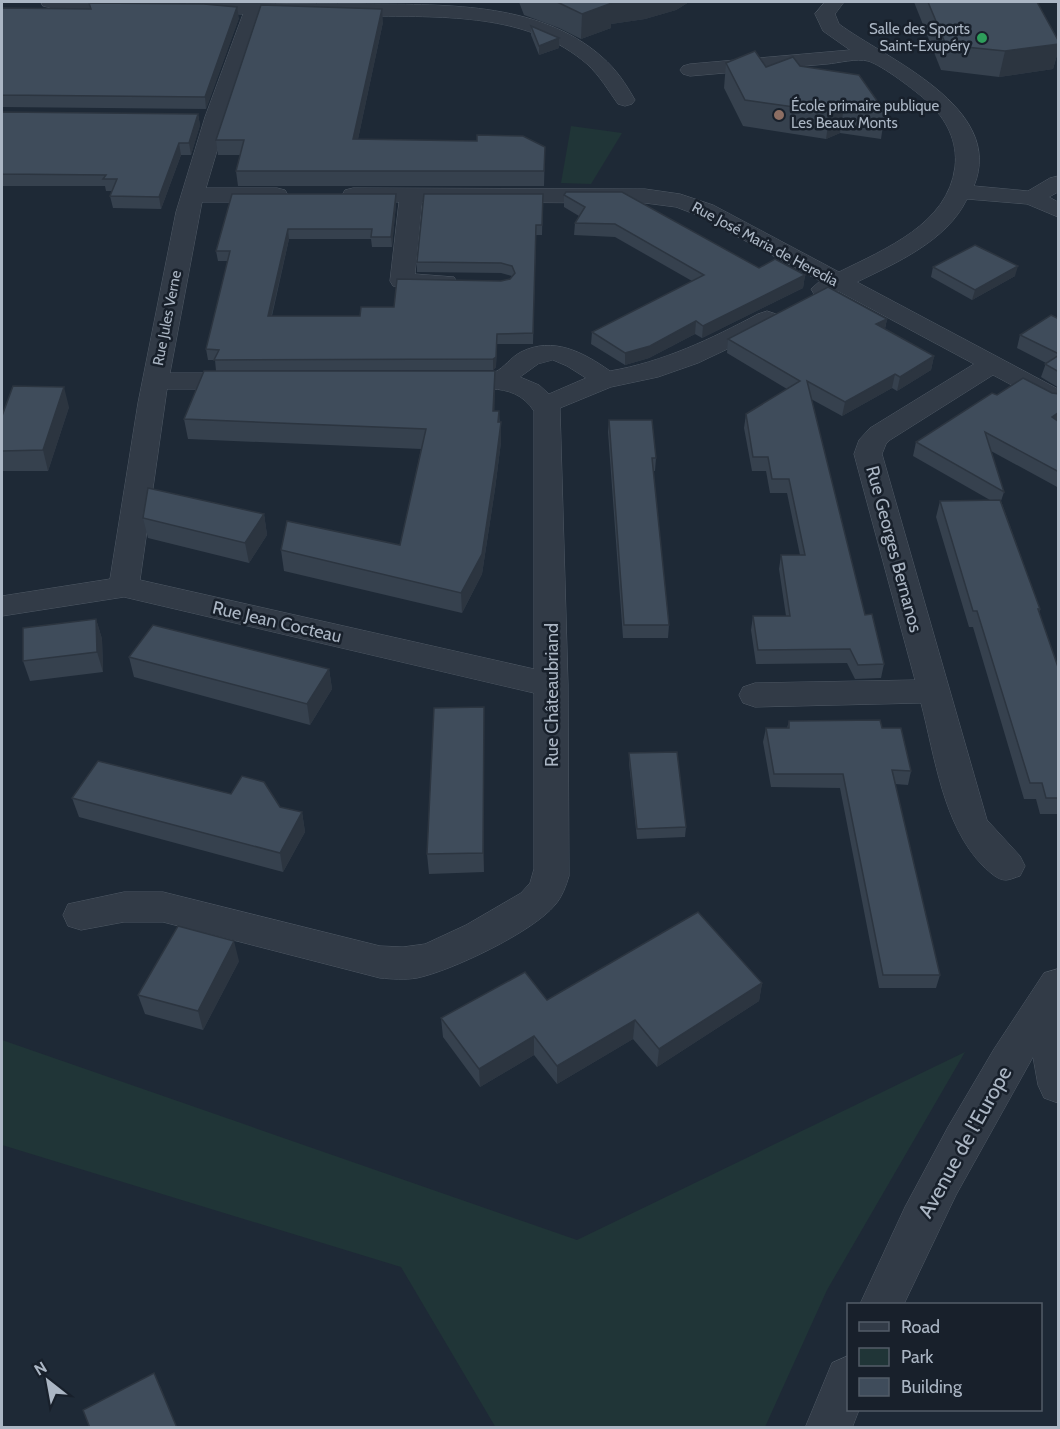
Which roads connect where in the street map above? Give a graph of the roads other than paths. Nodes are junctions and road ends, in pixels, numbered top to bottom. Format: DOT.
graph roads {
  1 [pos="51,2"];
  2 [pos="835,2"];
  3 [pos="255,5"];
  4 [pos="872,54"];
  5 [pos="690,70"];
  6 [pos="625,100"];
  7 [pos="192,117"];
  8 [pos="216,117"];
  9 [pos="1059,183"];
  10 [pos="960,192"];
  11 [pos="192,195"];
  12 [pos="296,195"];
  13 [pos="330,195"];
  14 [pos="411,195"];
  15 [pos="1032,198"];
  16 [pos="1059,210"];
  17 [pos="468,282"];
  18 [pos="837,282"];
  19 [pos="992,364"];
  20 [pos="417,380"];
  21 [pos="501,380"];
  22 [pos="605,380"];
  23 [pos="155,381"];
  24 [pos="274,381"];
  25 [pos="1059,399"];
  26 [pos="545,405"];
  27 [pos="124,587"];
  28 [pos="2,606"];
  29 [pos="552,685"];
  30 [pos="933,691"];
  31 [pos="755,695"];
  32 [pos="1007,866"];
  33 [pos="81,915"];
  34 [pos="1051,997"];
  35 [pos="1059,1085"];
  36 [pos="883,1303"];
  37 [pos="847,1383"];
  38 [pos="828,1428"];
  1 -- 3 [label="street"];
  2 -- 4 [label="street"];
  3 -- 6 [label="street"];
  3 -- 8 [label="street, Rue Jules Verne"];
  4 -- 5 [label="street"];
  4 -- 10 [label="street"];
  7 -- 8 [label="street"];
  8 -- 11 [label="street, Rue Jules Verne"];
  9 -- 15 [label="street"];
  10 -- 15 [label="street"];
  10 -- 18 [label="street"];
  11 -- 12 [label="street"];
  11 -- 23 [label="street, Rue Jules Verne"];
  13 -- 14 [label="street, Rue José Maria de Heredia"];
  14 -- 17 [label="street"];
  14 -- 18 [label="street, Rue José Maria de Heredia"];
  15 -- 16 [label="street"];
  18 -- 19 [label="street, Rue José Maria de Heredia"];
  18 -- 22 [label="street"];
  19 -- 25 [label="street, Rue José Maria de Heredia"];
  19 -- 30 [label="street, Rue Georges Bernanos"];
  20 -- 21 [label="street"];
  21 -- 22 [label="street"];
  21 -- 26 [label="street"];
  22 -- 26 [label="street"];
  23 -- 24 [label="street"];
  23 -- 27 [label="street, Rue Jules Verne"];
  26 -- 29 [label="street, Rue Châteaubriand"];
  27 -- 28 [label="street, Rue Jean Cocteau"];
  27 -- 29 [label="street, Rue Jean Cocteau"];
  29 -- 33 [label="street, Rue Châteaubriand"];
  30 -- 31 [label="street"];
  30 -- 32 [label="street, Rue Georges Bernanos"];
  34 -- 35 [label="street"];
  34 -- 36 [label="street, Avenue de l'Europe"];
  37 -- 38 [label="street"];
}
